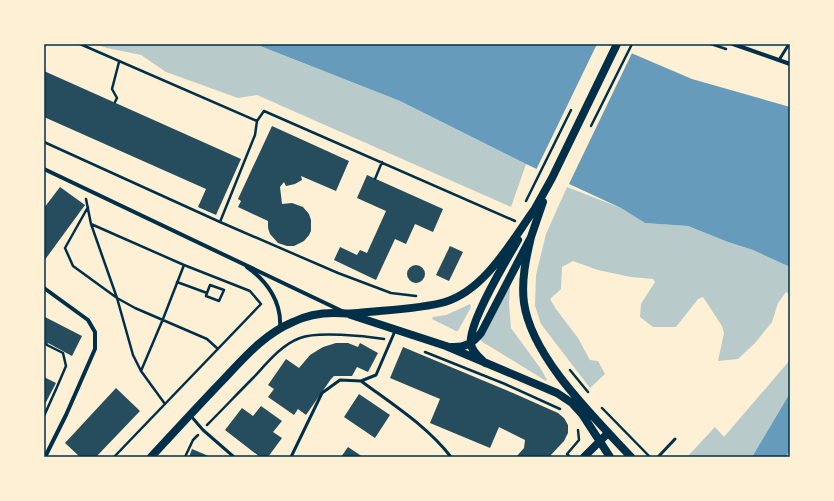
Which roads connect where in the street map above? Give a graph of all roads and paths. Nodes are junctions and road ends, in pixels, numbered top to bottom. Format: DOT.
graph roads {
  1 [pos="80,44"];
  2 [pos="617,44"];
  3 [pos="632,44"];
  4 [pos="733,44"];
  5 [pos="788,44"];
  6 [pos="779,60"];
  7 [pos="119,62"];
  8 [pos="790,64"];
  9 [pos="115,102"];
  10 [pos="257,121"];
  11 [pos="590,127"];
  12 [pos="44,142"];
  13 [pos="382,162"];
  14 [pos="44,169"];
  15 [pos="540,172"];
  16 [pos="552,178"];
  17 [pos="375,179"];
  18 [pos="522,207"];
  19 [pos="534,210"];
  20 [pos="519,214"];
  21 [pos="515,221"];
  22 [pos="220,222"];
  23 [pos="91,224"];
  24 [pos="511,227"];
  25 [pos="531,237"];
  26 [pos="236,260"];
  27 [pos="184,265"];
  28 [pos="178,282"];
  29 [pos="44,288"];
  30 [pos="207,293"];
  31 [pos="417,296"];
  32 [pos="117,298"];
  33 [pos="348,314"];
  34 [pos="163,319"];
  35 [pos="280,328"];
  36 [pos="396,329"];
  37 [pos="471,344"];
  38 [pos="48,345"];
  39 [pos="446,346"];
  40 [pos="218,349"];
  41 [pos="485,363"];
  42 [pos="567,366"];
  43 [pos="141,371"];
  44 [pos="361,381"];
  45 [pos="557,393"];
  46 [pos="591,396"];
  47 [pos="582,403"];
  48 [pos="165,404"];
  49 [pos="601,407"];
  50 [pos="45,410"];
  51 [pos="190,414"];
  52 [pos="582,414"];
  53 [pos="44,416"];
  54 [pos="608,432"];
  55 [pos="675,439"];
  56 [pos="193,440"];
  57 [pos="599,441"];
  58 [pos="567,454"];
  59 [pos="45,457"];
  60 [pos="114,457"];
  61 [pos="150,457"];
  62 [pos="185,457"];
  63 [pos="234,457"];
  64 [pos="291,457"];
  65 [pos="451,457"];
  66 [pos="564,457"];
  67 [pos="570,457"];
  68 [pos="584,457"];
  69 [pos="610,457"];
  70 [pos="631,457"];
  71 [pos="650,457"];
  72 [pos="658,457"];
  1 -- 7 [label="path"];
  2 -- 16 [label="main road"];
  3 -- 11 [label="path"];
  4 -- 6 [label="street"];
  5 -- 6 [label="lane"];
  6 -- 8 [label="street"];
  7 -- 9 [label="path"];
  7 -- 10 [label="path"];
  10 -- 13 [label="path"];
  10 -- 22 [label="path"];
  12 -- 22 [label="path"];
  13 -- 17 [label="path"];
  13 -- 21 [label="path"];
  14 -- 26 [label="street"];
  15 -- 18 [label="path"];
  16 -- 19 [label="main road"];
  16 -- 25 [label="main road"];
  19 -- 33 [label="main road"];
  19 -- 37 [label="main road"];
  20 -- 21 [label="path"];
  21 -- 24 [label="path"];
  22 -- 31 [label="path"];
  23 -- 27 [label="path"];
  23 -- 32 [label="path"];
  23 -- 32 [label="path"];
  25 -- 37 [label="main road"];
  25 -- 47 [label="main road"];
  26 -- 33 [label="street"];
  26 -- 35 [label="street"];
  27 -- 28 [label="path"];
  27 -- 40 [label="path"];
  28 -- 30 [label="path"];
  28 -- 34 [label="path"];
  29 -- 59 [label="street"];
  30 -- 30 [label="path"];
  32 -- 34 [label="path"];
  32 -- 43 [label="path"];
  33 -- 35 [label="main road"];
  33 -- 36 [label="main road"];
  34 -- 40 [label="path"];
  34 -- 43 [label="path"];
  35 -- 51 [label="main road"];
  36 -- 39 [label="main road"];
  36 -- 44 [label="lane"];
  37 -- 39 [label="main road"];
  37 -- 41 [label="main road"];
  38 -- 50 [label="path"];
  39 -- 41 [label="main road"];
  40 -- 48 [label="path"];
  41 -- 45 [label="main road"];
  42 -- 46 [label="path"];
  43 -- 48 [label="path"];
  44 -- 64 [label="lane"];
  44 -- 65 [label="lane"];
  45 -- 47 [label="main road"];
  45 -- 52 [label="main road"];
  47 -- 54 [label="main road"];
  48 -- 60 [label="path"];
  49 -- 71 [label="path"];
  50 -- 53 [label="path"];
  51 -- 61 [label="main road"];
  51 -- 63 [label="lane"];
  52 -- 57 [label="main road"];
  52 -- 58 [label="path"];
  54 -- 57 [label="main road"];
  54 -- 70 [label="main road"];
  55 -- 72 [label="lane"];
  56 -- 62 [label="path"];
  57 -- 68 [label="main road"];
  57 -- 69 [label="main road"];
  58 -- 66 [label="path"];
  58 -- 67 [label="path"];
}
